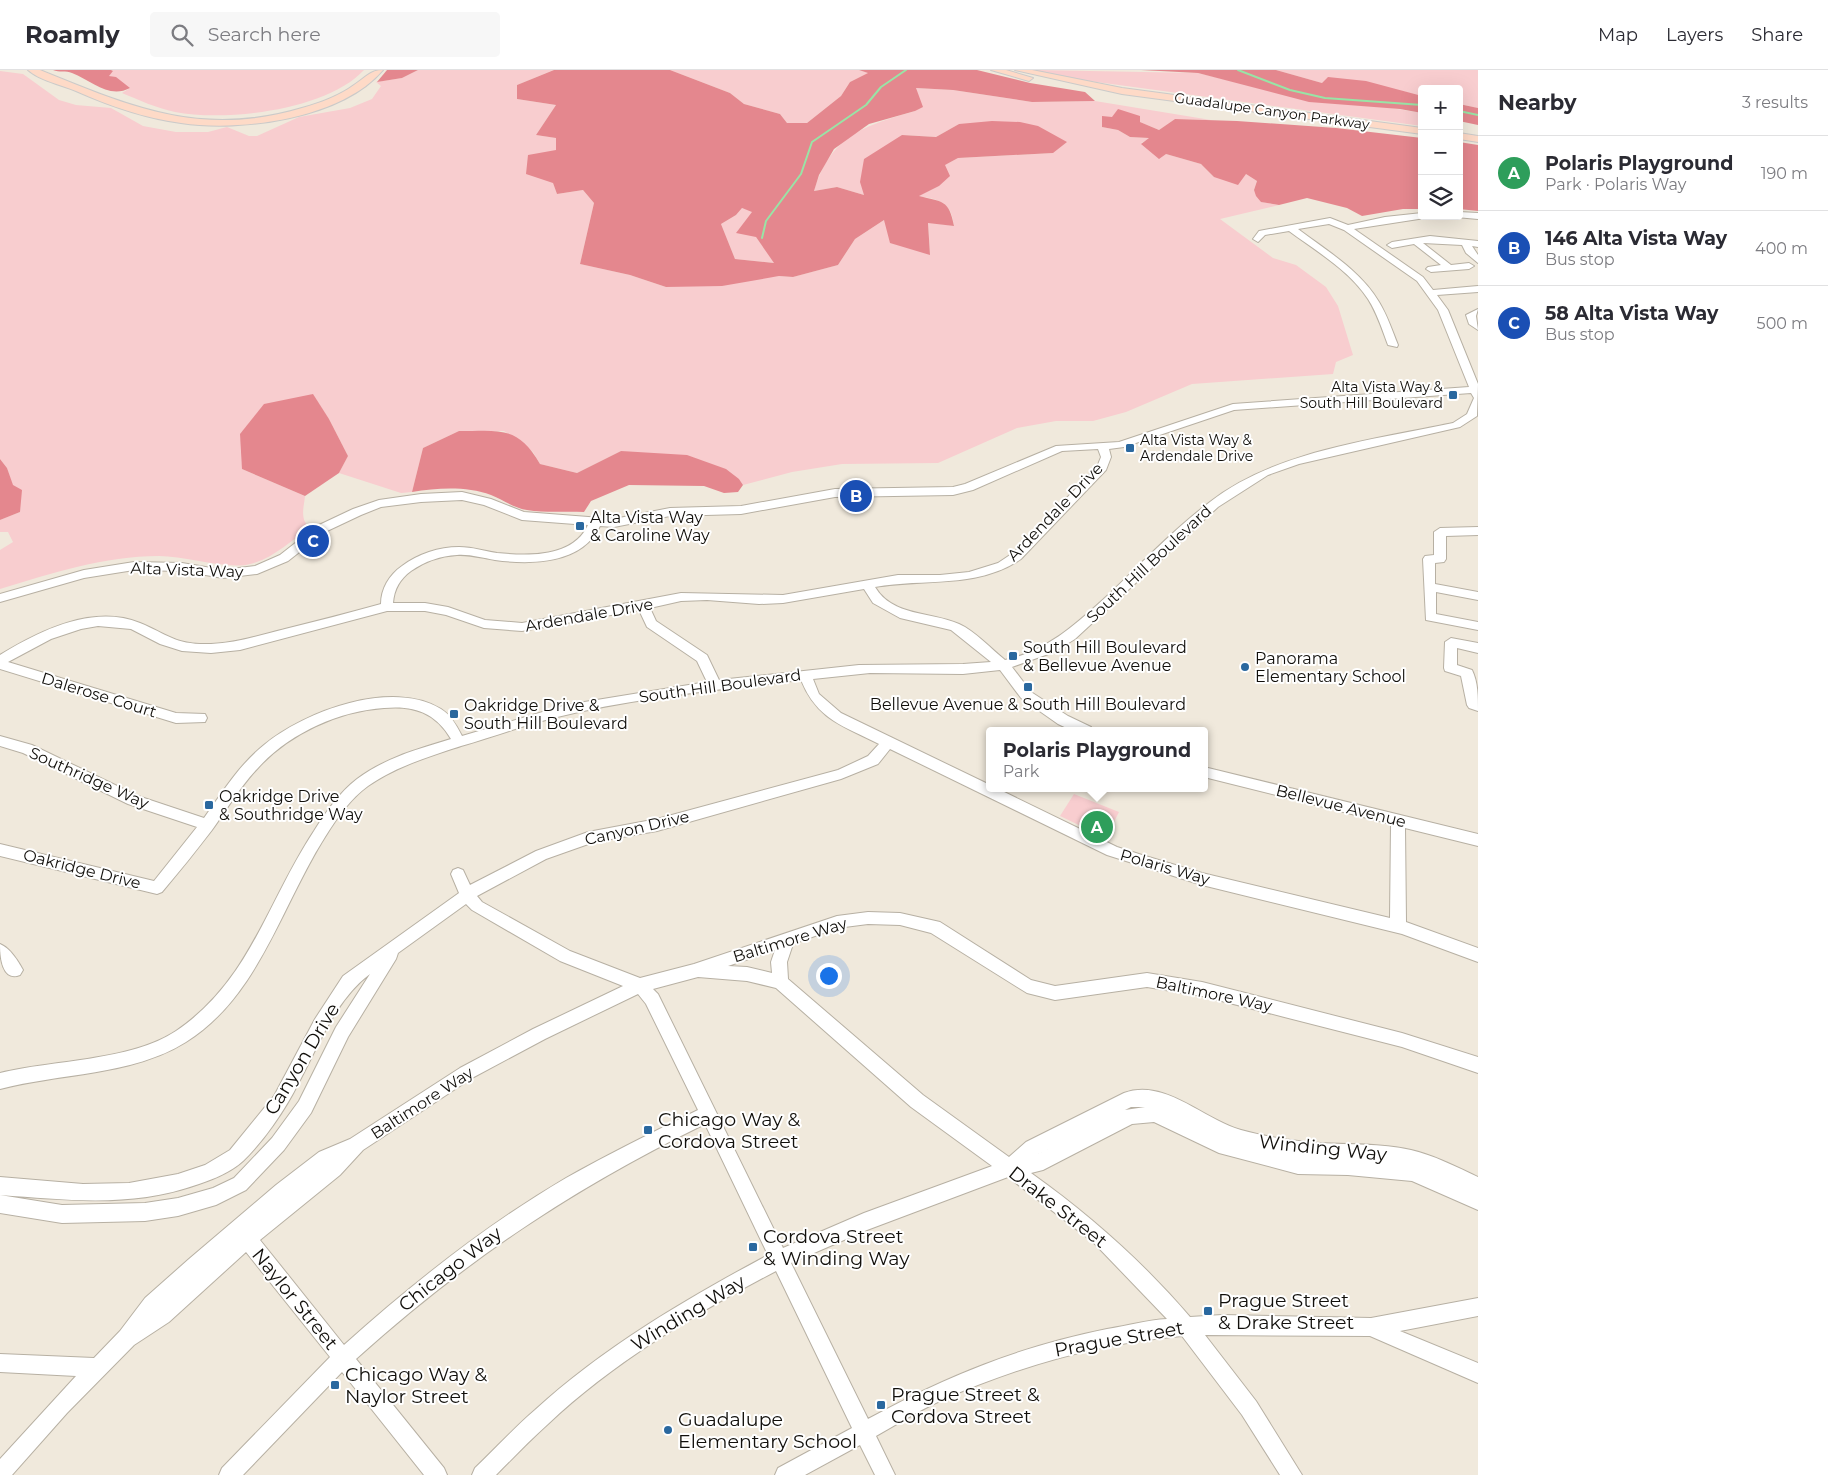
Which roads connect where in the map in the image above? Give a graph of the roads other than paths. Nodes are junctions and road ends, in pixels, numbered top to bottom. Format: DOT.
graph roads {
  1 [pos="32,70"];
  2 [pos="379,70"];
  3 [pos="996,70"];
  4 [pos="1019,70"];
  5 [pos="1122,91"];
  6 [pos="1418,130"];
  7 [pos="1463,137"];
  8 [pos="1478,139"];
  9 [pos="1463,215"];
  10 [pos="1418,216"];
  11 [pos="1478,216"];
  12 [pos="1289,227"];
  13 [pos="1347,228"];
  14 [pos="1258,240"];
  15 [pos="1415,241"];
  16 [pos="1466,243"];
  17 [pos="1478,244"];
  18 [pos="1392,246"];
  19 [pos="1478,260"];
  20 [pos="1469,266"];
  21 [pos="1450,268"];
  22 [pos="1431,269"];
  23 [pos="1478,289"];
  24 [pos="1432,293"];
  25 [pos="1477,312"];
  26 [pos="1478,327"];
  27 [pos="1393,345"];
  28 [pos="1477,396"];
  29 [pos="1103,447"];
  30 [pos="595,523"];
  31 [pos="1478,531"];
  32 [pos="867,583"];
  33 [pos="1430,587"];
  34 [pos="1478,596"];
  35 [pos="0,598"];
  36 [pos="643,606"];
  37 [pos="388,607"];
  38 [pos="1478,626"];
  39 [pos="1478,648"];
  40 [pos="0,663"];
  41 [pos="1003,665"];
  42 [pos="805,675"];
  43 [pos="714,686"];
  44 [pos="1478,706"];
  45 [pos="200,718"];
  46 [pos="1078,727"];
  47 [pos="0,741"];
  48 [pos="459,742"];
  49 [pos="888,743"];
  50 [pos="1208,773"];
  51 [pos="986,790"];
  52 [pos="990,792"];
  53 [pos="1398,821"];
  54 [pos="207,825"];
  55 [pos="1478,840"];
  56 [pos="0,850"];
  57 [pos="458,874"];
  58 [pos="467,895"];
  59 [pos="1398,926"];
  60 [pos="787,938"];
  61 [pos="397,945"];
  62 [pos="0,951"];
  63 [pos="1478,955"];
  64 [pos="15,970"];
  65 [pos="694,970"];
  66 [pos="780,982"];
  67 [pos="640,985"];
  68 [pos="1478,1066"];
  69 [pos="0,1080"];
  70 [pos="708,1114"];
  71 [pos="356,1146"];
  72 [pos="1009,1168"];
  73 [pos="0,1186"];
  74 [pos="1478,1186"];
  75 [pos="1478,1201"];
  76 [pos="0,1204"];
  77 [pos="247,1239"];
  78 [pos="780,1259"];
  79 [pos="1478,1307"];
  80 [pos="1186,1326"];
  81 [pos="1371,1327"];
  82 [pos="127,1338"];
  83 [pos="342,1357"];
  84 [pos="0,1363"];
  85 [pos="96,1368"];
  86 [pos="1478,1373"];
  87 [pos="864,1431"];
  88 [pos="0,1474"];
  89 [pos="229,1475"];
  90 [pos="437,1475"];
  91 [pos="482,1475"];
  92 [pos="785,1475"];
  93 [pos="886,1475"];
  94 [pos="1292,1475"];
  1 -- 2 [label="main road"];
  3 -- 5 [label="main road, Guadalupe Canyon Parkway"];
  4 -- 5 [label="main road, Guadalupe Canyon Parkway"];
  5 -- 6 [label="main road, Guadalupe Canyon Parkway"];
  7 -- 8 [label="main road"];
  9 -- 11 [label="street"];
  10 -- 13 [label="street"];
  12 -- 13 [label="street"];
  12 -- 14 [label="street"];
  12 -- 27 [label="street"];
  13 -- 24 [label="street"];
  15 -- 16 [label="street"];
  15 -- 18 [label="street"];
  15 -- 21 [label="street"];
  16 -- 17 [label="street"];
  16 -- 19 [label="street"];
  20 -- 21 [label="street"];
  21 -- 22 [label="street"];
  23 -- 24 [label="street"];
  24 -- 28 [label="street"];
  25 -- 26 [label="street"];
  28 -- 29 [label="street, Alta Vista Way"];
  28 -- 41 [label="street, South Hill Boulevard"];
  29 -- 30 [label="street, Alta Vista Way"];
  29 -- 32 [label="street, Ardendale Drive"];
  30 -- 35 [label="street, Alta Vista Way"];
  30 -- 37 [label="street"];
  31 -- 33 [label="street"];
  32 -- 36 [label="street, Ardendale Drive"];
  32 -- 41 [label="street"];
  33 -- 34 [label="street"];
  33 -- 38 [label="street"];
  36 -- 37 [label="street, Ardendale Drive"];
  36 -- 43 [label="street"];
  37 -- 40 [label="street, Ardendale Drive"];
  39 -- 44 [label="street"];
  40 -- 45 [label="street, Dalerose Court"];
  41 -- 42 [label="street, South Hill Boulevard"];
  41 -- 46 [label="street"];
  42 -- 43 [label="street, South Hill Boulevard"];
  42 -- 49 [label="street, Polaris Way"];
  43 -- 48 [label="street, South Hill Boulevard"];
  47 -- 54 [label="street, Southridge Way"];
  48 -- 54 [label="street, Oakridge Drive"];
  48 -- 69 [label="street, South Hill Boulevard"];
  49 -- 51 [label="street, Polaris Way"];
  49 -- 58 [label="street, Canyon Drive"];
  50 -- 53 [label="street, Bellevue Avenue"];
  52 -- 59 [label="street, Polaris Way"];
  53 -- 55 [label="street, Bellevue Avenue"];
  53 -- 59 [label="street"];
  54 -- 56 [label="street, Oakridge Drive"];
  57 -- 58 [label="street"];
  58 -- 61 [label="street, Canyon Drive"];
  58 -- 67 [label="street"];
  59 -- 63 [label="street, Polaris Way"];
  60 -- 65 [label="street, Baltimore Way"];
  60 -- 66 [label="street"];
  60 -- 68 [label="street, Baltimore Way"];
  61 -- 73 [label="street, Canyon Drive"];
  61 -- 76 [label="street, Canyon Drive"];
  62 -- 64 [label="street"];
  65 -- 66 [label="street, Drake Street"];
  65 -- 67 [label="street, Baltimore Way"];
  66 -- 72 [label="street, Drake Street"];
  67 -- 70 [label="street"];
  67 -- 71 [label="street, Baltimore Way"];
  70 -- 78 [label="street"];
  70 -- 83 [label="street, Chicago Way"];
  71 -- 77 [label="street, Baltimore Way"];
  71 -- 82 [label="street, Baltimore Way"];
  72 -- 74 [label="street, Winding Way"];
  72 -- 75 [label="street, Winding Way"];
  72 -- 78 [label="street, Winding Way"];
  72 -- 80 [label="street, Drake Street"];
  77 -- 82 [label="street, Baltimore Way"];
  77 -- 83 [label="street, Naylor Street"];
  78 -- 87 [label="street"];
  78 -- 91 [label="street, Winding Way"];
  79 -- 81 [label="street, Prague Street"];
  80 -- 81 [label="street, Prague Street"];
  80 -- 87 [label="street, Prague Street"];
  80 -- 94 [label="street, Drake Street"];
  81 -- 86 [label="street"];
  82 -- 85 [label="street, Baltimore Way"];
  83 -- 89 [label="street, Chicago Way"];
  83 -- 90 [label="street, Naylor Street"];
  84 -- 85 [label="street"];
  85 -- 88 [label="street, Baltimore Way"];
  87 -- 92 [label="street, Prague Street"];
  87 -- 93 [label="street"];
}
